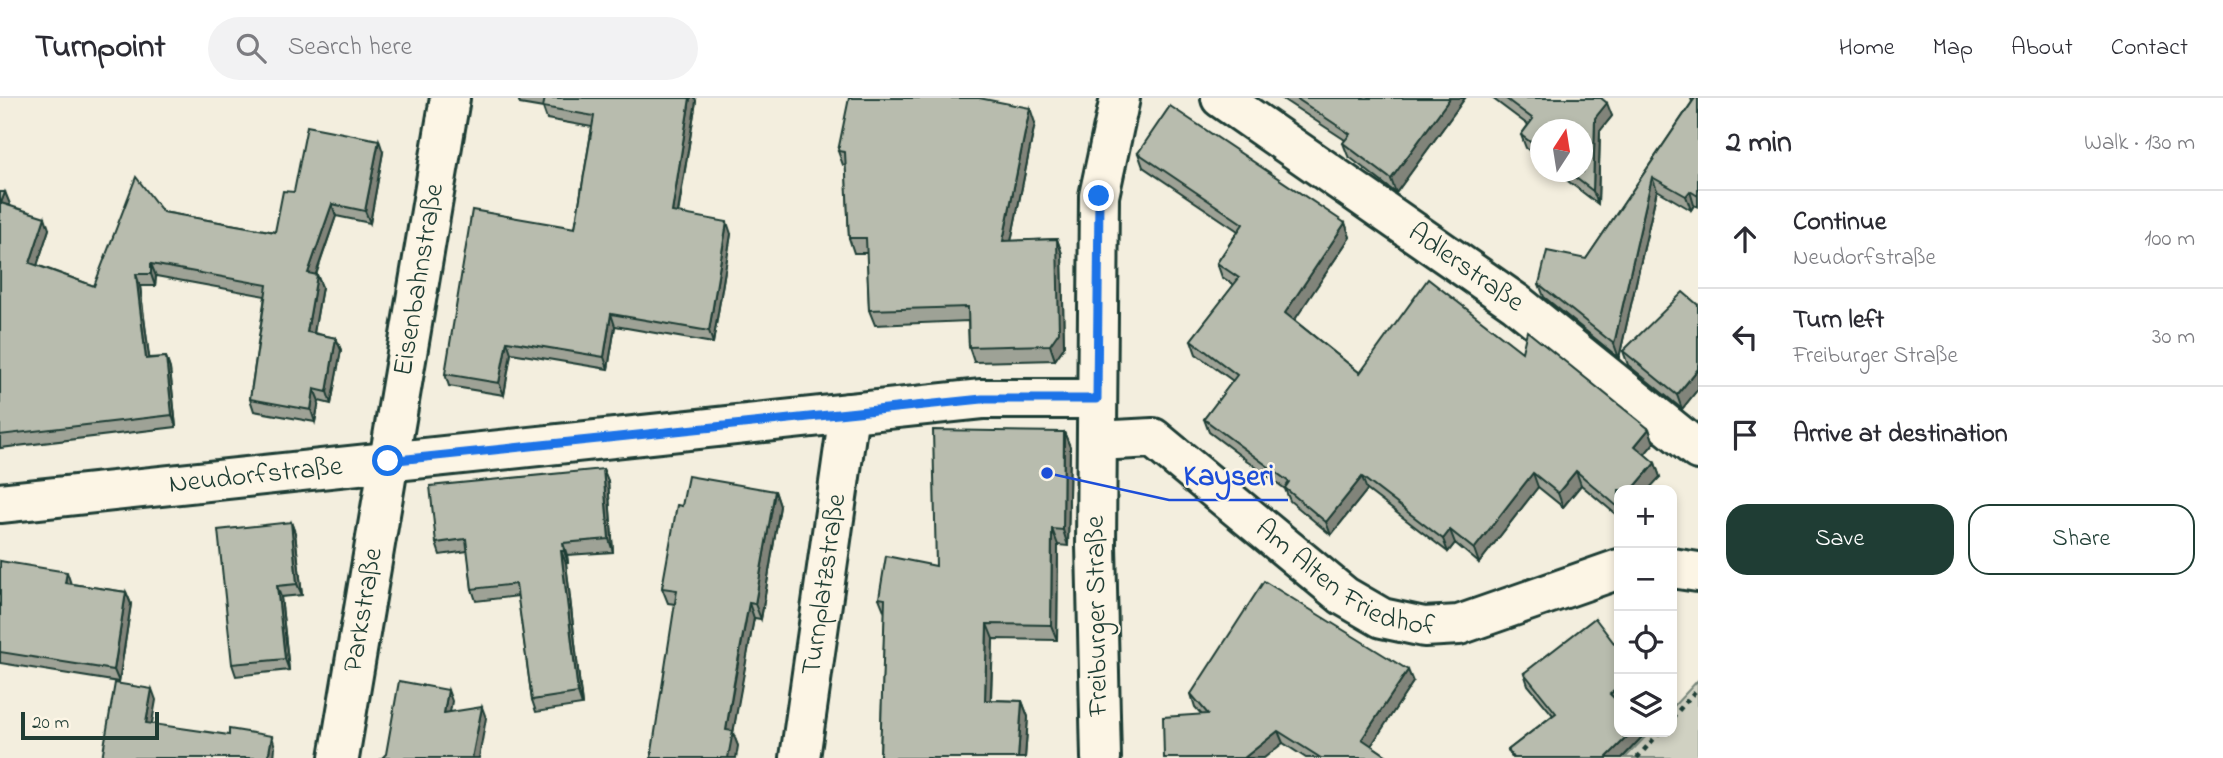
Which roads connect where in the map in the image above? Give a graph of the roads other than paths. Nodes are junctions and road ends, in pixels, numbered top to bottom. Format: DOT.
graph roads {
  1 [pos="450,98"];
  2 [pos="1120,98"];
  3 [pos="1221,98"];
  4 [pos="1097,399"];
  5 [pos="849,413"];
  6 [pos="1097,441"];
  7 [pos="1698,450"];
  8 [pos="388,461"];
  9 [pos="0,503"];
  10 [pos="1677,569"];
  11 [pos="1614,571"];
  12 [pos="1698,572"];
  13 [pos="339,758"];
  14 [pos="800,758"];
  15 [pos="1101,758"];
  1 -- 8 [label="street, Eisenbahnstraße"];
  2 -- 4 [label="street, Freiburger Straße"];
  3 -- 7 [label="street, Adlerstraße"];
  4 -- 5 [label="street, Neudorfstraße"];
  4 -- 6 [label="street, Freiburger Straße"];
  5 -- 8 [label="street, Neudorfstraße"];
  5 -- 14 [label="street, Turnplatzstraße"];
  6 -- 11 [label="street, Am Alten Friedhof"];
  6 -- 15 [label="street, Freiburger Straße"];
  8 -- 9 [label="street, Neudorfstraße"];
  8 -- 13 [label="street, Parkstraße"];
  10 -- 12 [label="street"];
}
